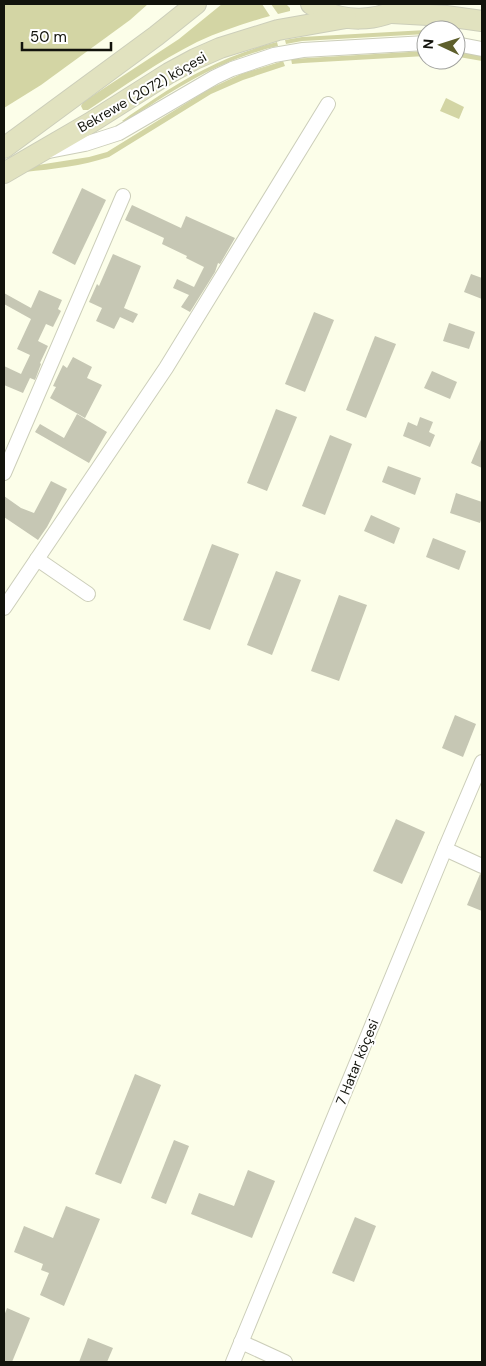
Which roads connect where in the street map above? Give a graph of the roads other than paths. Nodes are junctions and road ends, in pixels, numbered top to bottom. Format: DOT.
graph roads {
  1 [pos="196,4"];
  2 [pos="311,4"];
  3 [pos="400,8"];
  4 [pos="346,18"];
  5 [pos="482,21"];
  6 [pos="416,44"];
  7 [pos="466,46"];
  8 [pos="482,49"];
  9 [pos="328,104"];
  10 [pos="4,148"];
  11 [pos="34,154"];
  12 [pos="4,173"];
  13 [pos="124,196"];
  14 [pos="4,473"];
  15 [pos="37,560"];
  16 [pos="88,594"];
  17 [pos="6,601"];
  18 [pos="482,762"];
  19 [pos="445,849"];
  20 [pos="482,866"];
  21 [pos="241,1342"];
  22 [pos="233,1362"];
  23 [pos="285,1362"];
  1 -- 10 [label="main road, Bekrewe (2072) köçesi"];
  2 -- 4 [label="main road, Bekrewe (2072) köçesi"];
  3 -- 4 [label="main road, Bekrewe (2072) köçesi"];
  3 -- 5 [label="main road, Bekrewe (2072) köçesi"];
  4 -- 11 [label="main road, Bekrewe (2072) köçesi"];
  6 -- 11 [label="street"];
  7 -- 8 [label="street"];
  9 -- 15 [label="street"];
  11 -- 12 [label="main road, Bekrewe (2072) köçesi"];
  13 -- 14 [label="street"];
  15 -- 16 [label="street"];
  15 -- 17 [label="street"];
  18 -- 19 [label="street, 7 Hatar köçesi"];
  19 -- 20 [label="street"];
  19 -- 21 [label="street, 7 Hatar köçesi"];
  21 -- 22 [label="street, 7 Hatar köçesi"];
  21 -- 23 [label="street"];
}
